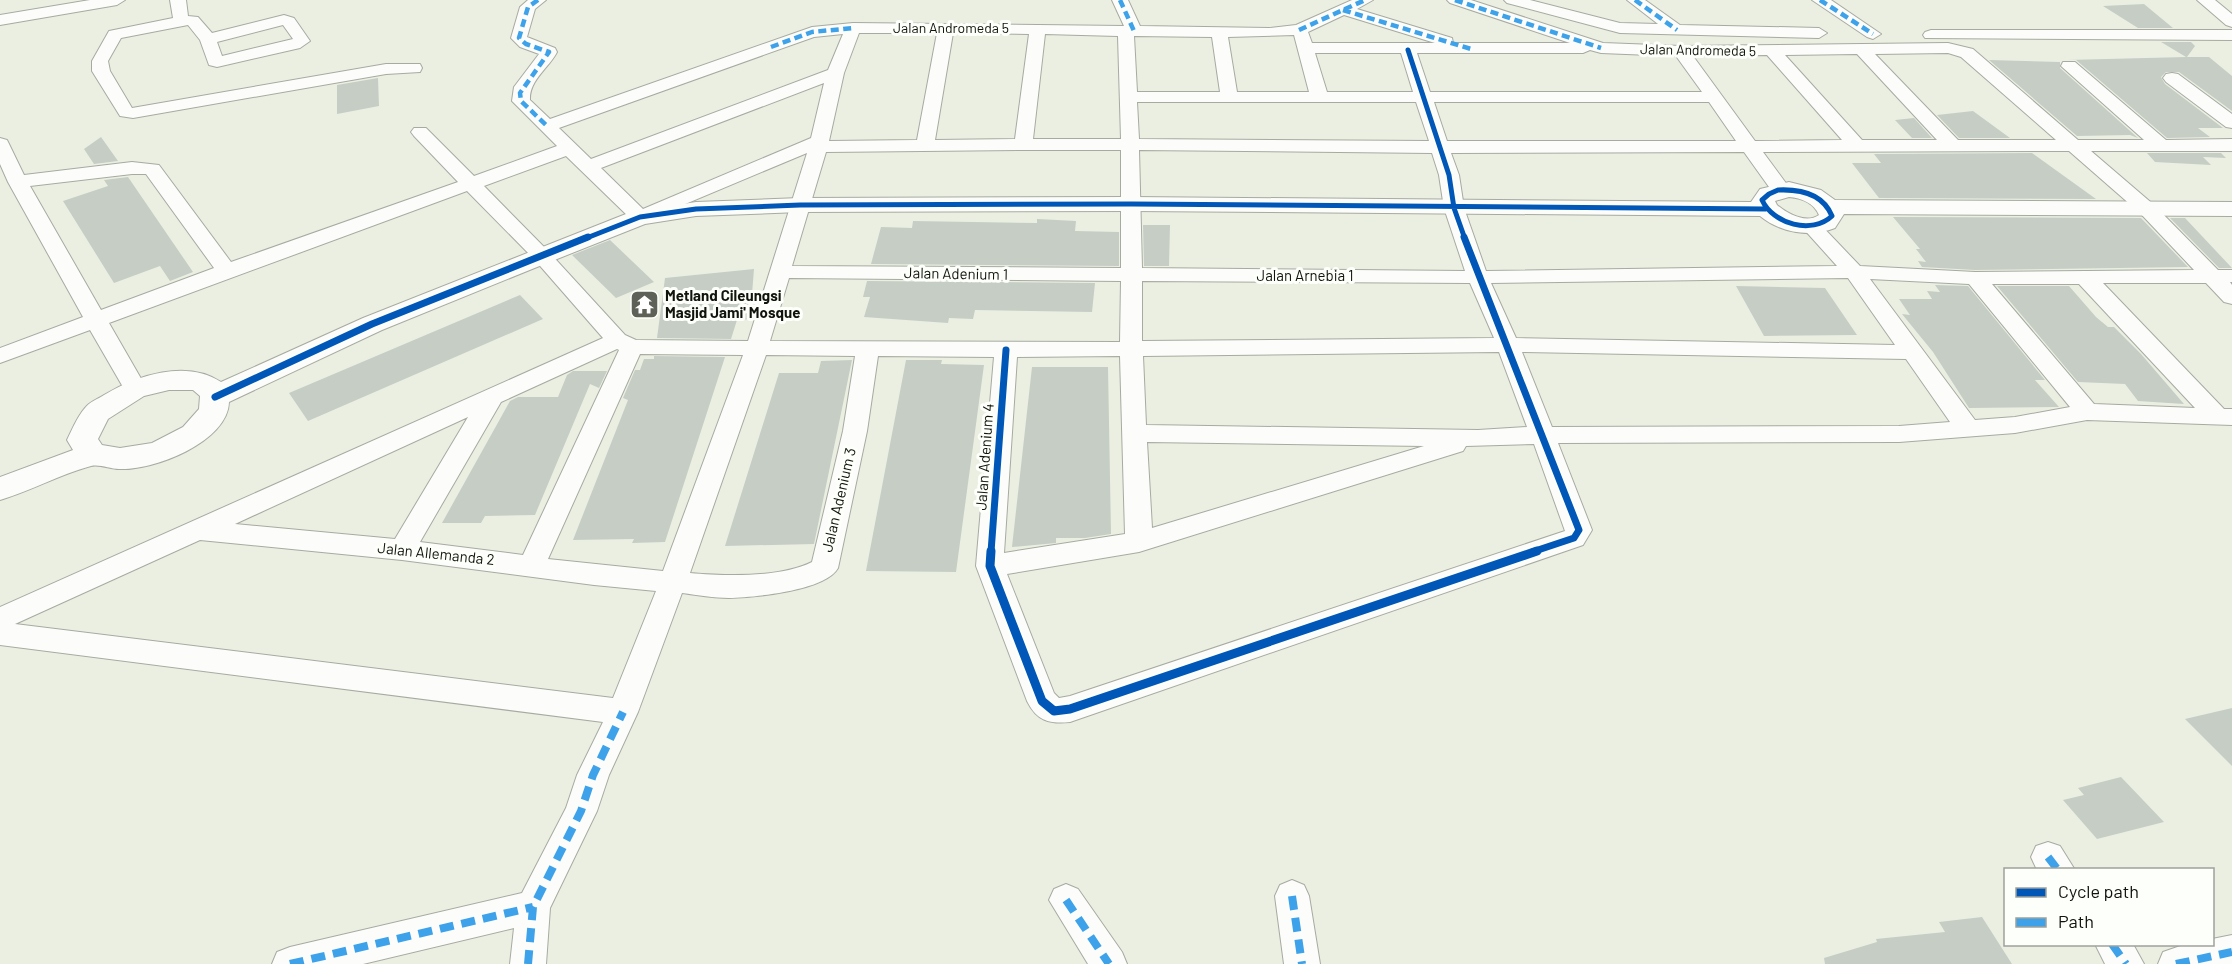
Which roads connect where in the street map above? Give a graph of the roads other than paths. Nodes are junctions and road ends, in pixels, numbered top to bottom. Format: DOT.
graph roads {
  1 [pos="117,0"];
  2 [pos="178,0"];
  3 [pos="538,0"];
  4 [pos="1119,0"];
  5 [pos="1365,0"];
  6 [pos="1455,0"];
  7 [pos="1511,0"];
  8 [pos="1635,0"];
  9 [pos="1820,0"];
  10 [pos="2205,0"];
  11 [pos="1343,10"];
  12 [pos="0,20"];
  13 [pos="181,21"];
  14 [pos="2232,22"];
  15 [pos="853,28"];
  16 [pos="946,28"];
  17 [pos="1038,29"];
  18 [pos="1299,30"];
  19 [pos="1677,30"];
  20 [pos="1130,31"];
  21 [pos="1219,32"];
  22 [pos="1873,34"];
  23 [pos="2232,35"];
  24 [pos="208,39"];
  25 [pos="1306,48"];
  26 [pos="1601,48"];
  27 [pos="1471,49"];
  28 [pos="1861,49"];
  29 [pos="1408,50"];
  30 [pos="1772,50"];
  31 [pos="1681,51"];
  32 [pos="2069,66"];
  33 [pos="414,68"];
  34 [pos="835,72"];
  35 [pos="2172,78"];
  36 [pos="1229,96"];
  37 [pos="1130,97"];
  38 [pos="1423,97"];
  39 [pos="1714,97"];
  40 [pos="1320,98"];
  41 [pos="2232,123"];
  42 [pos="548,126"];
  43 [pos="420,132"];
  44 [pos="0,144"];
  45 [pos="819,144"];
  46 [pos="1023,144"];
  47 [pos="925,146"];
  48 [pos="1131,146"];
  49 [pos="1750,146"];
  50 [pos="1857,146"];
  51 [pos="1953,146"];
  52 [pos="2073,146"];
  53 [pos="2162,146"];
  54 [pos="2232,146"];
  55 [pos="1440,147"];
  56 [pos="570,148"];
  57 [pos="590,166"];
  58 [pos="11,180"];
  59 [pos="470,183"];
  60 [pos="1773,199"];
  61 [pos="800,204"];
  62 [pos="1132,204"];
  63 [pos="1829,207"];
  64 [pos="1454,208"];
  65 [pos="2232,208"];
  66 [pos="2147,209"];
  67 [pos="640,217"];
  68 [pos="1811,225"];
  69 [pos="541,255"];
  70 [pos="227,271"];
  71 [pos="780,272"];
  72 [pos="1854,272"];
  73 [pos="1132,276"];
  74 [pos="2222,276"];
  75 [pos="1478,277"];
  76 [pos="1975,278"];
  77 [pos="2086,278"];
  78 [pos="2232,297"];
  79 [pos="95,320"];
  80 [pos="625,344"];
  81 [pos="1508,345"];
  82 [pos="757,348"];
  83 [pos="1131,348"];
  84 [pos="867,350"];
  85 [pos="1006,350"];
  86 [pos="1911,352"];
  87 [pos="0,356"];
  88 [pos="135,389"];
  89 [pos="215,397"];
  90 [pos="491,398"];
  91 [pos="2087,412"];
  92 [pos="2225,417"];
  93 [pos="1967,427"];
  94 [pos="1133,433"];
  95 [pos="1542,435"];
  96 [pos="1478,438"];
  97 [pos="87,447"];
  98 [pos="0,470"];
  99 [pos="0,489"];
  100 [pos="200,530"];
  101 [pos="1139,542"];
  102 [pos="402,550"];
  103 [pos="532,565"];
  104 [pos="990,566"];
  105 [pos="672,582"];
  106 [pos="0,620"];
  107 [pos="0,634"];
  108 [pos="618,722"];
  109 [pos="1292,896"];
  110 [pos="1066,900"];
  111 [pos="533,907"];
  112 [pos="2113,946"];
  113 [pos="2232,952"];
  114 [pos="290,964"];
  115 [pos="528,964"];
  116 [pos="1109,964"];
  117 [pos="1302,964"];
  118 [pos="2126,964"];
  119 [pos="2176,964"];
  1 -- 12 [label="street"];
  2 -- 13 [label="street"];
  3 -- 42 [label="street"];
  4 -- 20 [label="street"];
  5 -- 11 [label="street, Jalan Andromeda 5"];
  6 -- 26 [label="street, Jalan Andromeda 5"];
  7 -- 19 [label="street"];
  8 -- 19 [label="street"];
  9 -- 22 [label="street"];
  10 -- 14 [label="street"];
  11 -- 18 [label="street, Jalan Andromeda 5"];
  11 -- 27 [label="street"];
  13 -- 24 [label="street"];
  13 -- 33 [label="street"];
  15 -- 16 [label="street, Jalan Andromeda 5"];
  15 -- 34 [label="street"];
  15 -- 42 [label="street, Jalan Andromeda 5"];
  16 -- 17 [label="street, Jalan Andromeda 5"];
  16 -- 47 [label="street"];
  17 -- 20 [label="street, Jalan Andromeda 5"];
  17 -- 46 [label="street"];
  18 -- 21 [label="street, Jalan Andromeda 5"];
  18 -- 25 [label="street"];
  19 -- 22 [label="street"];
  20 -- 21 [label="street, Jalan Andromeda 5"];
  20 -- 37 [label="street"];
  21 -- 36 [label="street"];
  22 -- 23 [label="street"];
  24 -- 24 [label="street"];
  25 -- 29 [label="street"];
  25 -- 40 [label="street"];
  26 -- 27 [label="street"];
  26 -- 31 [label="street, Jalan Andromeda 5"];
  27 -- 29 [label="street"];
  28 -- 30 [label="street, Jalan Andromeda 5"];
  28 -- 51 [label="street"];
  28 -- 52 [label="street, Jalan Andromeda 5"];
  29 -- 38 [label="street"];
  30 -- 31 [label="street, Jalan Andromeda 5"];
  30 -- 50 [label="street"];
  31 -- 39 [label="street"];
  32 -- 53 [label="street"];
  34 -- 45 [label="street"];
  34 -- 57 [label="street"];
  35 -- 41 [label="street"];
  36 -- 37 [label="street"];
  36 -- 40 [label="street"];
  37 -- 48 [label="street"];
  38 -- 39 [label="street"];
  38 -- 40 [label="street"];
  38 -- 55 [label="street"];
  39 -- 49 [label="street"];
  42 -- 56 [label="street"];
  43 -- 59 [label="street"];
  44 -- 58 [label="street"];
  45 -- 47 [label="street"];
  45 -- 61 [label="street"];
  45 -- 67 [label="street"];
  46 -- 47 [label="street"];
  46 -- 48 [label="street"];
  48 -- 55 [label="street"];
  48 -- 62 [label="street"];
  49 -- 50 [label="street"];
  49 -- 55 [label="street"];
  49 -- 60 [label="street"];
  50 -- 51 [label="street"];
  51 -- 52 [label="street"];
  52 -- 53 [label="street"];
  52 -- 66 [label="street"];
  53 -- 54 [label="street"];
  55 -- 64 [label="street"];
  56 -- 57 [label="street"];
  56 -- 59 [label="street"];
  57 -- 67 [label="street"];
  58 -- 70 [label="street"];
  58 -- 79 [label="street"];
  59 -- 69 [label="street"];
  59 -- 70 [label="street"];
  60 -- 63 [label="street"];
  60 -- 64 [label="street"];
  60 -- 68 [label="street"];
  61 -- 62 [label="street"];
  61 -- 67 [label="street"];
  61 -- 71 [label="street"];
  62 -- 64 [label="street"];
  62 -- 73 [label="street"];
  63 -- 66 [label="street"];
  63 -- 68 [label="street"];
  64 -- 75 [label="street"];
  65 -- 66 [label="street"];
  66 -- 74 [label="street"];
  67 -- 69 [label="street"];
  68 -- 72 [label="street"];
  69 -- 80 [label="street"];
  69 -- 89 [label="street"];
  70 -- 79 [label="street"];
  71 -- 73 [label="street, Jalan Adenium 1"];
  71 -- 82 [label="street"];
  72 -- 75 [label="street, Jalan Arnebia 1"];
  72 -- 76 [label="street, Jalan Arnebia 1"];
  72 -- 86 [label="street"];
  73 -- 75 [label="street, Jalan Arnebia 1"];
  73 -- 83 [label="street"];
  74 -- 77 [label="street, Jalan Arnebia 1"];
  74 -- 78 [label="street"];
  75 -- 81 [label="street"];
  76 -- 77 [label="street, Jalan Arnebia 1"];
  76 -- 91 [label="street"];
  77 -- 92 [label="street"];
  79 -- 87 [label="street"];
  79 -- 88 [label="street"];
  80 -- 82 [label="street"];
  80 -- 90 [label="street"];
  80 -- 103 [label="street"];
  81 -- 83 [label="street"];
  81 -- 86 [label="street"];
  81 -- 95 [label="street"];
  82 -- 84 [label="street"];
  82 -- 105 [label="street"];
  83 -- 85 [label="street"];
  83 -- 94 [label="street"];
  84 -- 85 [label="street"];
  84 -- 105 [label="street, Jalan Adenium 3"];
  85 -- 104 [label="street, Jalan Adenium 4"];
  86 -- 93 [label="street"];
  88 -- 89 [label="street"];
  88 -- 97 [label="street"];
  89 -- 97 [label="street"];
  90 -- 100 [label="street"];
  90 -- 102 [label="street"];
  91 -- 92 [label="street"];
  91 -- 93 [label="street"];
  93 -- 95 [label="street"];
  94 -- 96 [label="street"];
  94 -- 101 [label="street"];
  95 -- 96 [label="street"];
  95 -- 104 [label="street"];
  96 -- 101 [label="street"];
  97 -- 98 [label="street"];
  97 -- 99 [label="street"];
  100 -- 102 [label="street, Jalan Allemanda 2"];
  100 -- 106 [label="street"];
  101 -- 104 [label="street"];
  102 -- 103 [label="street, Jalan Allemanda 2"];
  103 -- 105 [label="street, Jalan Allemanda 2"];
  105 -- 108 [label="street"];
  107 -- 108 [label="street"];
  108 -- 111 [label="street"];
  109 -- 117 [label="street"];
  110 -- 116 [label="street"];
  111 -- 114 [label="street"];
  111 -- 115 [label="street"];
  112 -- 118 [label="street"];
  113 -- 119 [label="street"];
}
